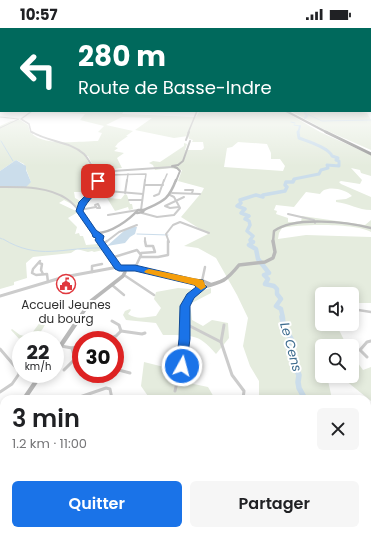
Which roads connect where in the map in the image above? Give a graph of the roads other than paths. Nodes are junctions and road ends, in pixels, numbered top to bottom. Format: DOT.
graph roads {
  1 [pos="17,119"];
  2 [pos="20,119"];
  3 [pos="195,119"];
  4 [pos="301,119"];
  5 [pos="0,128"];
  6 [pos="371,153"];
  7 [pos="178,166"];
  8 [pos="172,167"];
  9 [pos="108,171"];
  10 [pos="97,173"];
  11 [pos="128,174"];
  12 [pos="167,174"];
  13 [pos="109,175"];
  14 [pos="145,185"];
  15 [pos="163,185"];
  16 [pos="0,187"];
  17 [pos="185,190"];
  18 [pos="108,192"];
  19 [pos="125,193"];
  20 [pos="192,193"];
  21 [pos="143,194"];
  22 [pos="171,194"];
  23 [pos="200,194"];
  24 [pos="103,196"];
  25 [pos="154,196"];
  26 [pos="184,198"];
  27 [pos="129,200"];
  28 [pos="142,200"];
  29 [pos="176,200"];
  30 [pos="96,206"];
  31 [pos="179,207"];
  32 [pos="80,210"];
  33 [pos="140,211"];
  34 [pos="288,214"];
  35 [pos="108,215"];
  36 [pos="315,223"];
  37 [pos="137,225"];
  38 [pos="371,228"];
  39 [pos="209,233"];
  40 [pos="99,236"];
  41 [pos="145,238"];
  42 [pos="103,246"];
  43 [pos="141,253"];
  44 [pos="140,257"];
  45 [pos="111,258"];
  46 [pos="102,264"];
  47 [pos="118,267"];
  48 [pos="135,268"];
  49 [pos="205,268"];
  50 [pos="125,271"];
  51 [pos="92,272"];
  52 [pos="43,274"];
  53 [pos="48,282"];
  54 [pos="202,284"];
  55 [pos="111,285"];
  56 [pos="124,295"];
  57 [pos="154,295"];
  58 [pos="0,296"];
  59 [pos="359,310"];
  60 [pos="371,312"];
  61 [pos="112,321"];
  62 [pos="184,323"];
  63 [pos="224,325"];
  64 [pos="121,331"];
  65 [pos="124,331"];
  66 [pos="145,333"];
  67 [pos="221,338"];
  68 [pos="216,339"];
  69 [pos="369,341"];
  70 [pos="64,342"];
  71 [pos="220,342"];
  72 [pos="64,347"];
  73 [pos="72,348"];
  74 [pos="0,349"];
  75 [pos="367,357"];
  76 [pos="72,362"];
  77 [pos="64,370"];
  78 [pos="124,372"];
  79 [pos="130,372"];
  80 [pos="35,383"];
  81 [pos="0,392"];
  82 [pos="175,392"];
  83 [pos="27,395"];
  84 [pos="86,395"];
  85 [pos="111,395"];
  86 [pos="244,395"];
  1 -- 2 [label="street"];
  2 -- 5 [label="street"];
  2 -- 10 [label="street"];
  3 -- 7 [label="main road"];
  4 -- 6 [label="highway"];
  7 -- 8 [label="main road"];
  7 -- 22 [label="main road"];
  8 -- 9 [label="street"];
  9 -- 10 [label="street"];
  9 -- 13 [label="street"];
  10 -- 32 [label="street"];
  11 -- 13 [label="street"];
  11 -- 14 [label="street"];
  11 -- 19 [label="street"];
  12 -- 15 [label="street"];
  13 -- 18 [label="street"];
  14 -- 15 [label="street"];
  14 -- 21 [label="street"];
  15 -- 25 [label="street"];
  16 -- 32 [label="street"];
  17 -- 20 [label="street"];
  18 -- 19 [label="street"];
  18 -- 24 [label="street"];
  19 -- 21 [label="street"];
  20 -- 22 [label="street"];
  20 -- 23 [label="street"];
  21 -- 28 [label="street"];
  22 -- 29 [label="street"];
  22 -- 33 [label="main road"];
  26 -- 29 [label="street"];
  27 -- 28 [label="street"];
  28 -- 33 [label="street"];
  29 -- 31 [label="street"];
  29 -- 31 [label="street"];
  30 -- 32 [label="street"];
  31 -- 33 [label="street"];
  32 -- 40 [label="street"];
  33 -- 35 [label="street"];
  33 -- 40 [label="main road"];
  34 -- 36 [label="street"];
  36 -- 38 [label="main road"];
  36 -- 54 [label="main road"];
  37 -- 42 [label="street"];
  39 -- 44 [label="street"];
  40 -- 42 [label="main road"];
  41 -- 43 [label="street"];
  42 -- 45 [label="main road"];
  43 -- 44 [label="street"];
  43 -- 45 [label="street"];
  44 -- 48 [label="street"];
  45 -- 47 [label="main road"];
  46 -- 51 [label="street"];
  47 -- 50 [label="main road"];
  47 -- 51 [label="street"];
  48 -- 50 [label="main road"];
  48 -- 54 [label="main road"];
  49 -- 54 [label="street"];
  50 -- 55 [label="main road"];
  50 -- 57 [label="street"];
  51 -- 53 [label="street"];
  52 -- 52 [label="street"];
  52 -- 53 [label="street"];
  53 -- 58 [label="street"];
  54 -- 62 [label="street"];
  55 -- 56 [label="street"];
  55 -- 70 [label="main road"];
  59 -- 60 [label="street"];
  61 -- 64 [label="street"];
  62 -- 68 [label="street"];
  62 -- 82 [label="street"];
  63 -- 67 [label="street"];
  65 -- 66 [label="street"];
  67 -- 68 [label="street"];
  67 -- 71 [label="street"];
  68 -- 71 [label="street"];
  69 -- 75 [label="street"];
  71 -- 86 [label="street"];
  72 -- 73 [label="street"];
  74 -- 81 [label="street"];
  76 -- 77 [label="street"];
  78 -- 79 [label="street"];
  80 -- 83 [label="main road"];
  84 -- 85 [label="street"];
}
